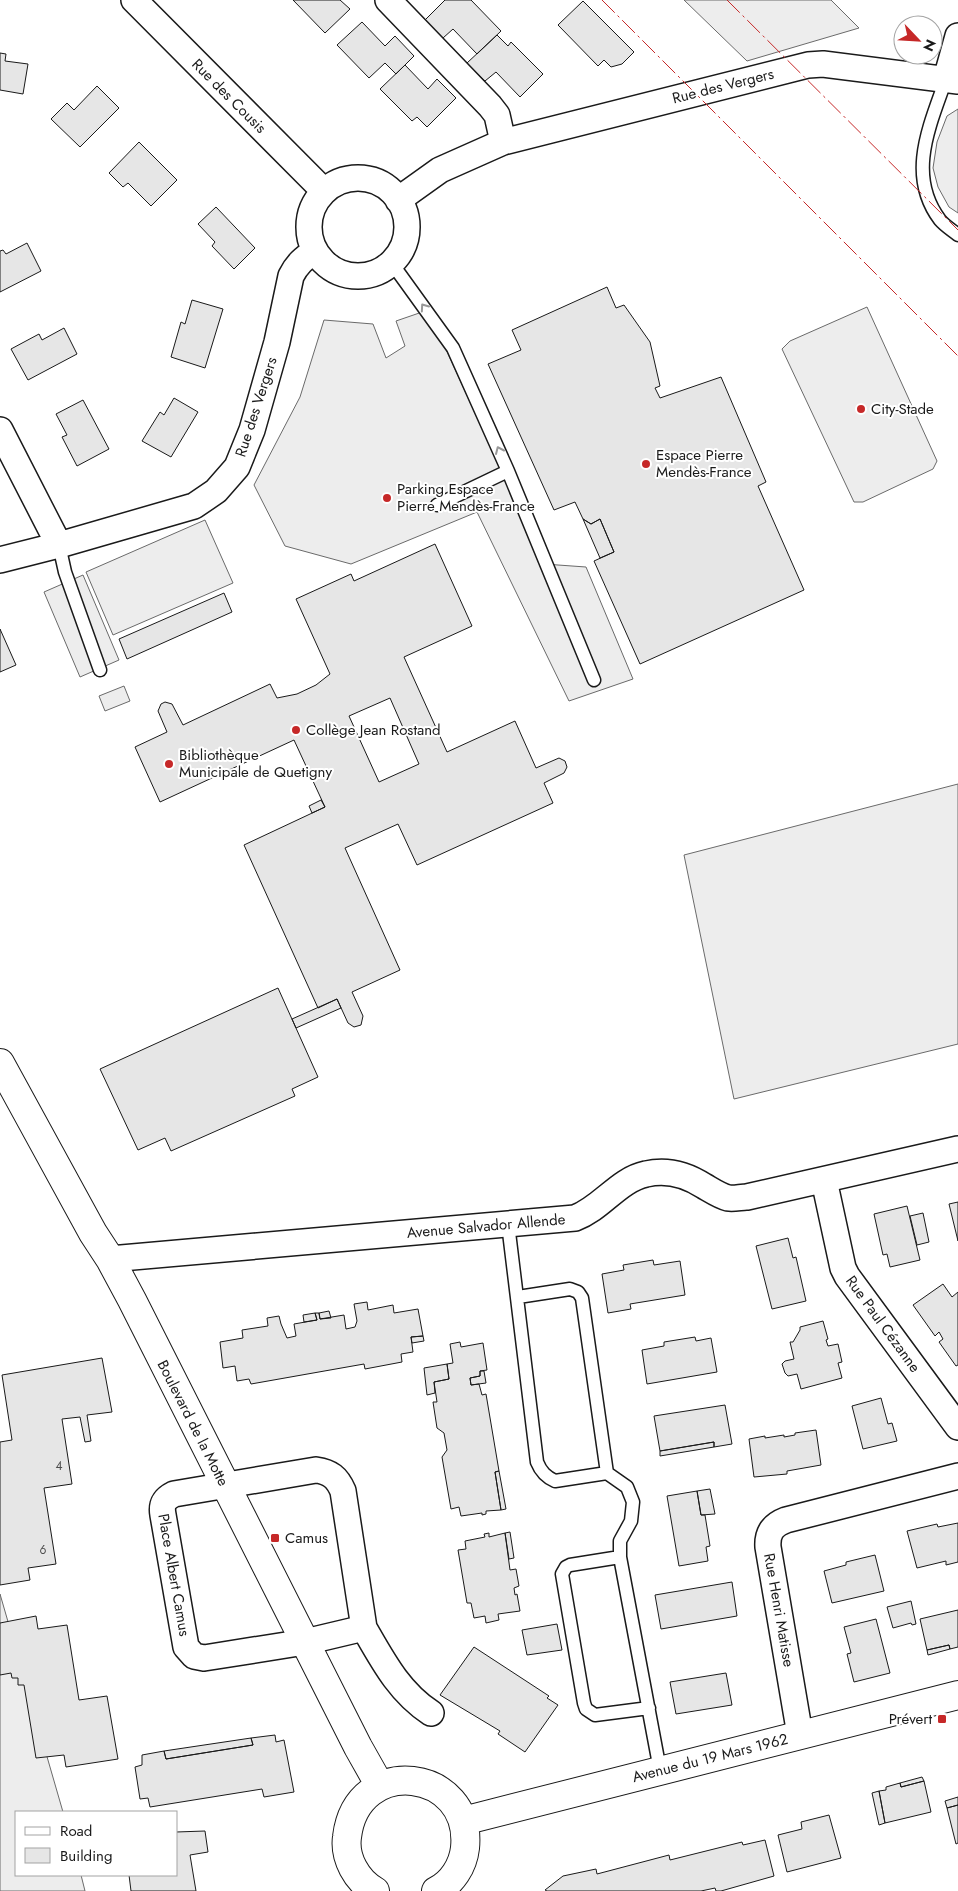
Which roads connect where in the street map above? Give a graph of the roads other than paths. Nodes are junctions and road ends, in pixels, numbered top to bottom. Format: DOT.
graph roads {
  1 [pos="134,0"];
  2 [pos="388,0"];
  3 [pos="958,36"];
  4 [pos="952,80"];
  5 [pos="503,142"];
  6 [pos="324,191"];
  7 [pos="398,200"];
  8 [pos="958,235"];
  9 [pos="315,251"];
  10 [pos="391,262"];
  11 [pos="0,430"];
  12 [pos="508,471"];
  13 [pos="437,505"];
  14 [pos="59,545"];
  15 [pos="0,560"];
  16 [pos="100,670"];
  17 [pos="594,680"];
  18 [pos="0,1062"];
  19 [pos="958,1149"];
  20 [pos="824,1180"];
  21 [pos="508,1224"];
  22 [pos="110,1259"];
  23 [pos="518,1297"];
  24 [pos="958,1427"];
  25 [pos="607,1473"];
  26 [pos="958,1476"];
  27 [pos="225,1485"];
  28 [pos="620,1557"];
  29 [pos="364,1628"];
  30 [pos="305,1642"];
  31 [pos="958,1695"];
  32 [pos="649,1708"];
  33 [pos="431,1713"];
  34 [pos="800,1735"];
  35 [pos="660,1770"];
  36 [pos="380,1786"];
  37 [pos="463,1821"];
  38 [pos="374,1891"];
  39 [pos="436,1891"];
  1 -- 6 [label="street, Rue des Cousis"];
  2 -- 5 [label="street"];
  3 -- 4 [label="street"];
  4 -- 5 [label="street, Rue des Vergers"];
  4 -- 8 [label="lane"];
  5 -- 7 [label="street, Rue des Vergers"];
  6 -- 7 [label="street"];
  6 -- 9 [label="street"];
  7 -- 10 [label="street"];
  9 -- 10 [label="street"];
  9 -- 14 [label="street, Rue des Vergers"];
  12 -- 10 [label="lane, one-way"];
  11 -- 14 [label="street"];
  12 -- 13 [label="lane"];
  12 -- 17 [label="lane"];
  14 -- 15 [label="street, Rue des Vergers"];
  14 -- 16 [label="lane"];
  18 -- 22 [label="street, Boulevard de la Motte"];
  19 -- 20 [label="street, Avenue Salvador Allende"];
  20 -- 21 [label="street, Avenue Salvador Allende"];
  20 -- 24 [label="street, Rue Paul Cézanne"];
  21 -- 22 [label="street, Avenue Salvador Allende"];
  21 -- 23 [label="lane"];
  22 -- 27 [label="street, Boulevard de la Motte"];
  23 -- 25 [label="lane"];
  23 -- 25 [label="lane"];
  25 -- 28 [label="lane"];
  26 -- 34 [label="street, Rue Henri Matisse"];
  27 -- 29 [label="street, Place Albert Camus"];
  27 -- 30 [label="street, Boulevard de la Motte"];
  27 -- 30 [label="street, Place Albert Camus"];
  28 -- 32 [label="lane"];
  28 -- 32 [label="lane"];
  29 -- 30 [label="street, Place Albert Camus"];
  29 -- 33 [label="street, Place Albert Camus"];
  30 -- 36 [label="street, Boulevard de la Motte"];
  31 -- 34 [label="street, Avenue du 19 Mars 1962"];
  32 -- 35 [label="lane"];
  34 -- 35 [label="street, Avenue du 19 Mars 1962"];
  35 -- 37 [label="street, Avenue du 19 Mars 1962"];
  36 -- 37 [label="street"];
  36 -- 38 [label="street"];
  37 -- 39 [label="street"];
}
